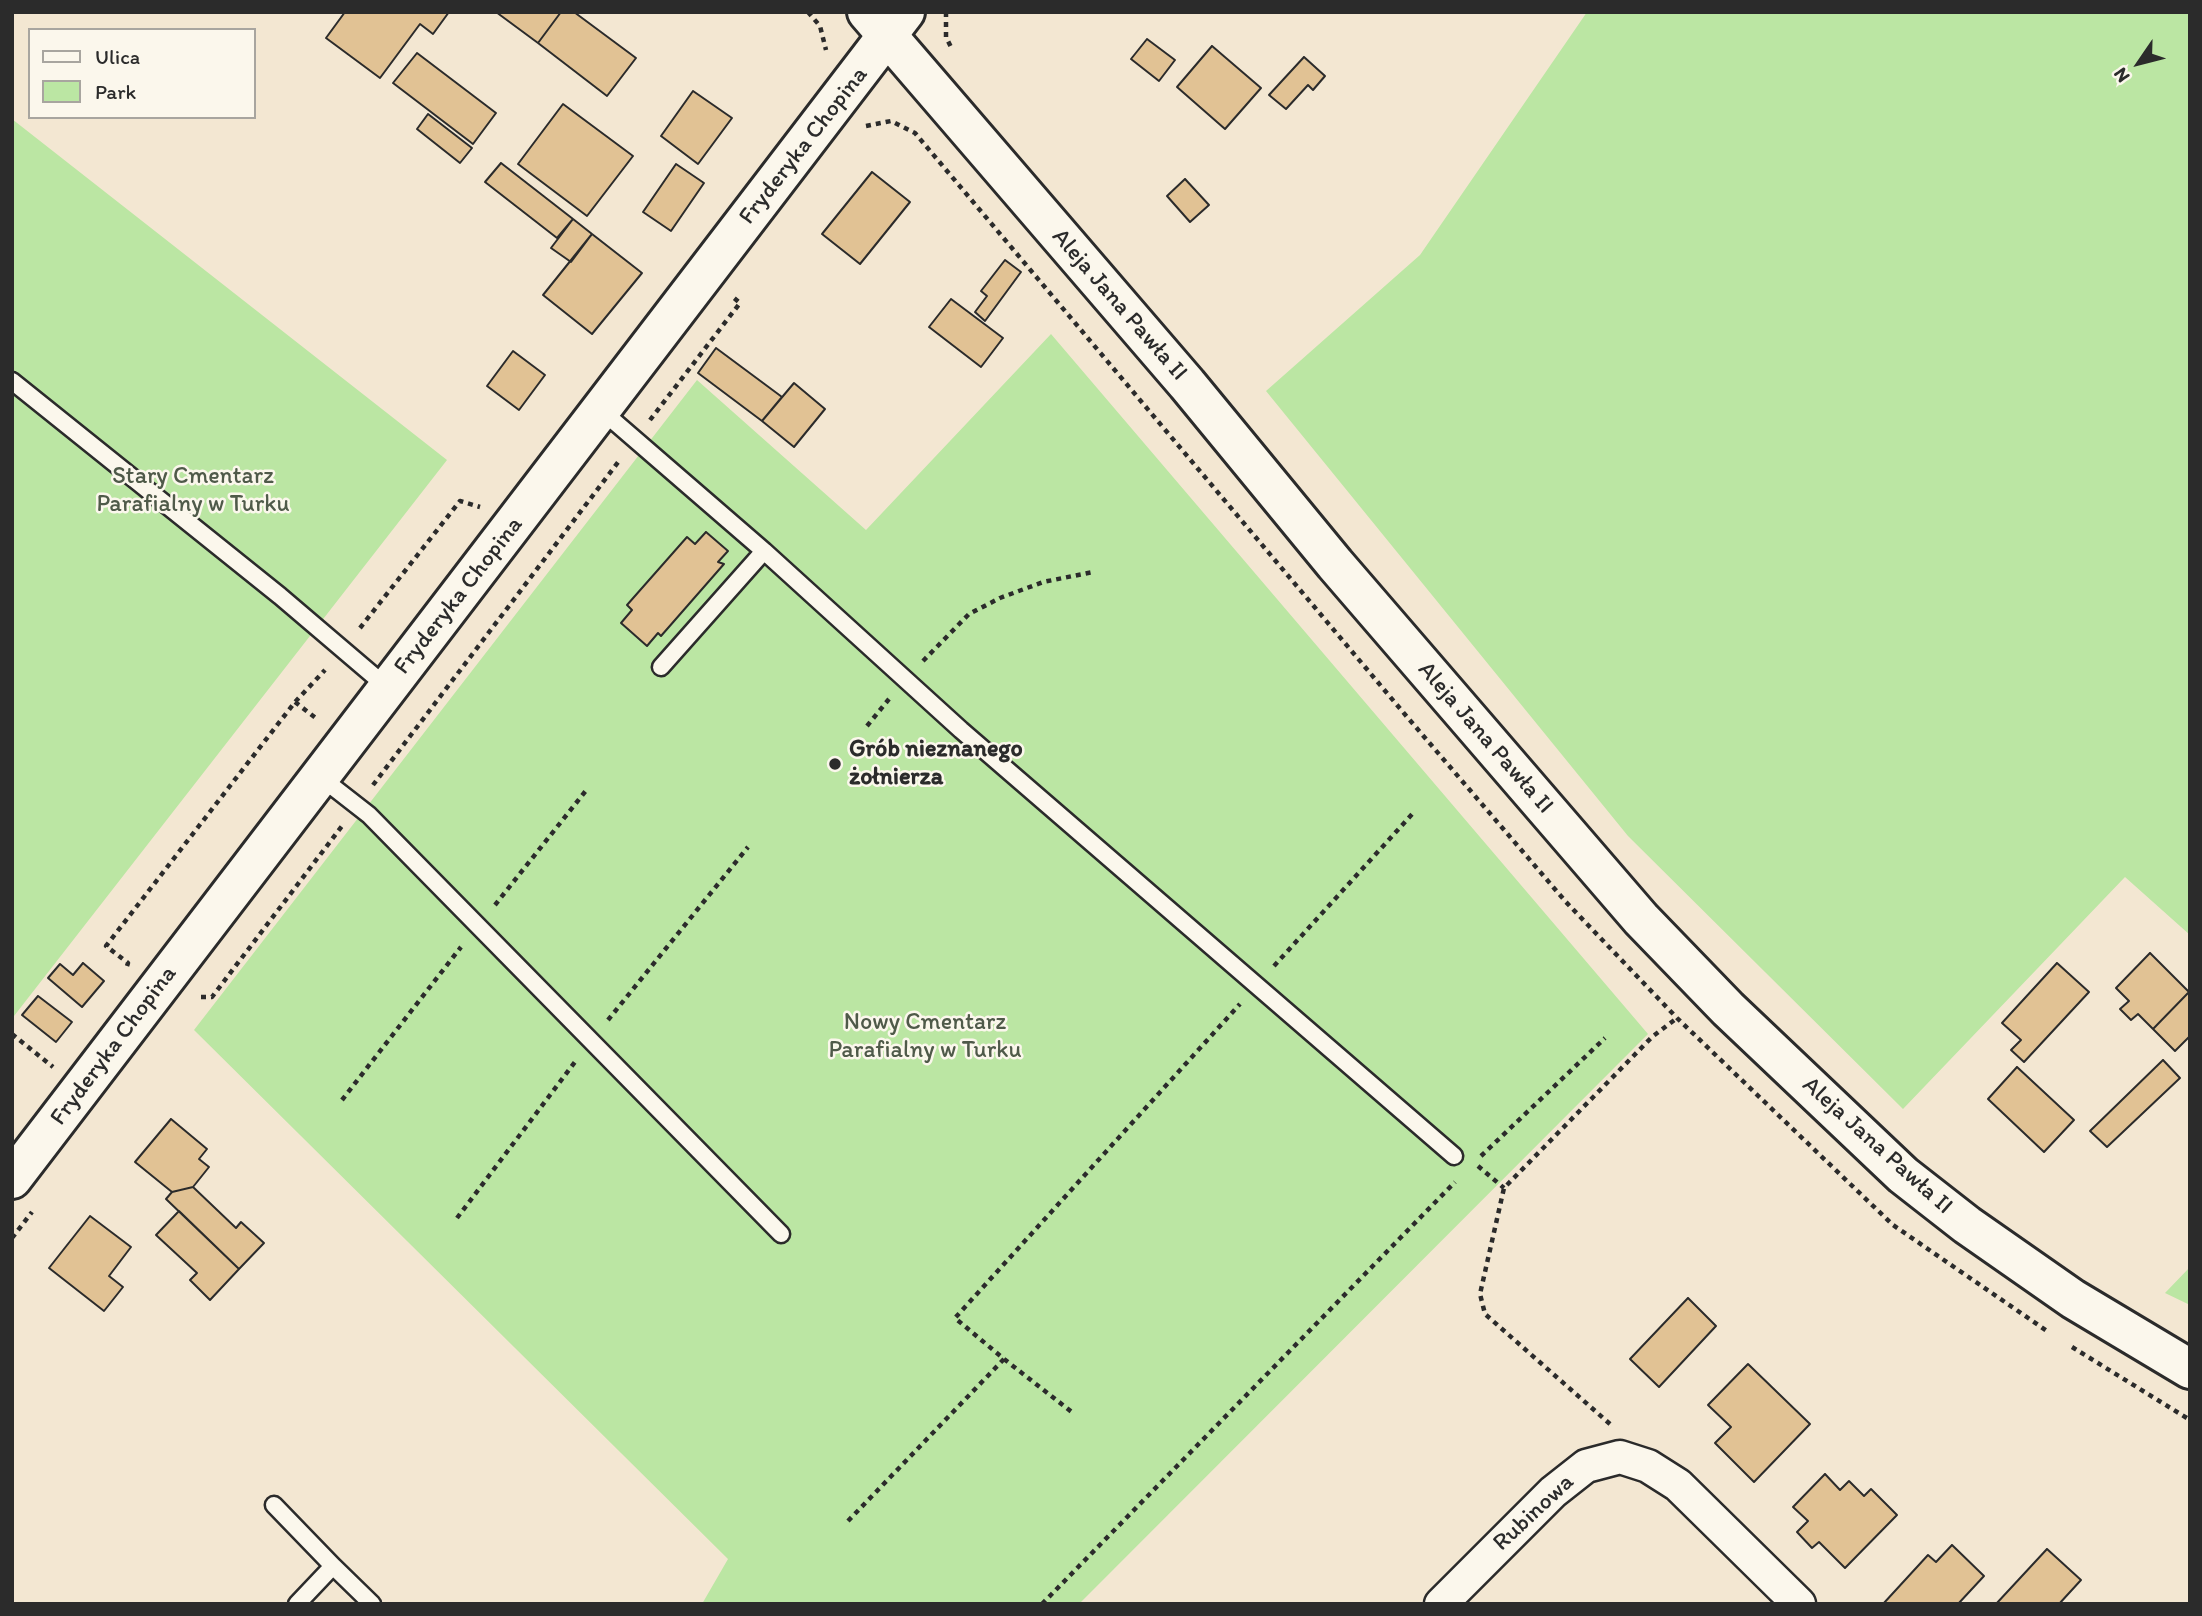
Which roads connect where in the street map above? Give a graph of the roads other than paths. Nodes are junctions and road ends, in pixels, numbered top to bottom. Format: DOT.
graph roads {
  1 [pos="887,20"];
  2 [pos="12,381"];
  3 [pos="601,410"];
  4 [pos="764,551"];
  5 [pos="661,667"];
  6 [pos="387,688"];
  7 [pos="319,776"];
  8 [pos="1454,1156"];
  9 [pos="25,1192"];
  10 [pos="781,1234"];
  11 [pos="2190,1369"];
  12 [pos="274,1505"];
  13 [pos="333,1566"];
  14 [pos="297,1604"];
  15 [pos="372,1604"];
  16 [pos="1441,1604"];
  17 [pos="1799,1604"];
  1 -- 3 [label="main road, Fryderyka Chopina"];
  1 -- 11 [label="main road, Aleja Jana Pawła II"];
  2 -- 6 [label="lane"];
  3 -- 4 [label="lane"];
  3 -- 6 [label="main road, Fryderyka Chopina"];
  4 -- 5 [label="lane"];
  4 -- 8 [label="lane"];
  6 -- 7 [label="main road, Fryderyka Chopina"];
  7 -- 9 [label="main road, Fryderyka Chopina"];
  7 -- 10 [label="lane"];
  12 -- 13 [label="lane"];
  13 -- 14 [label="lane"];
  13 -- 15 [label="lane"];
  16 -- 17 [label="street, Rubinowa"];
}
